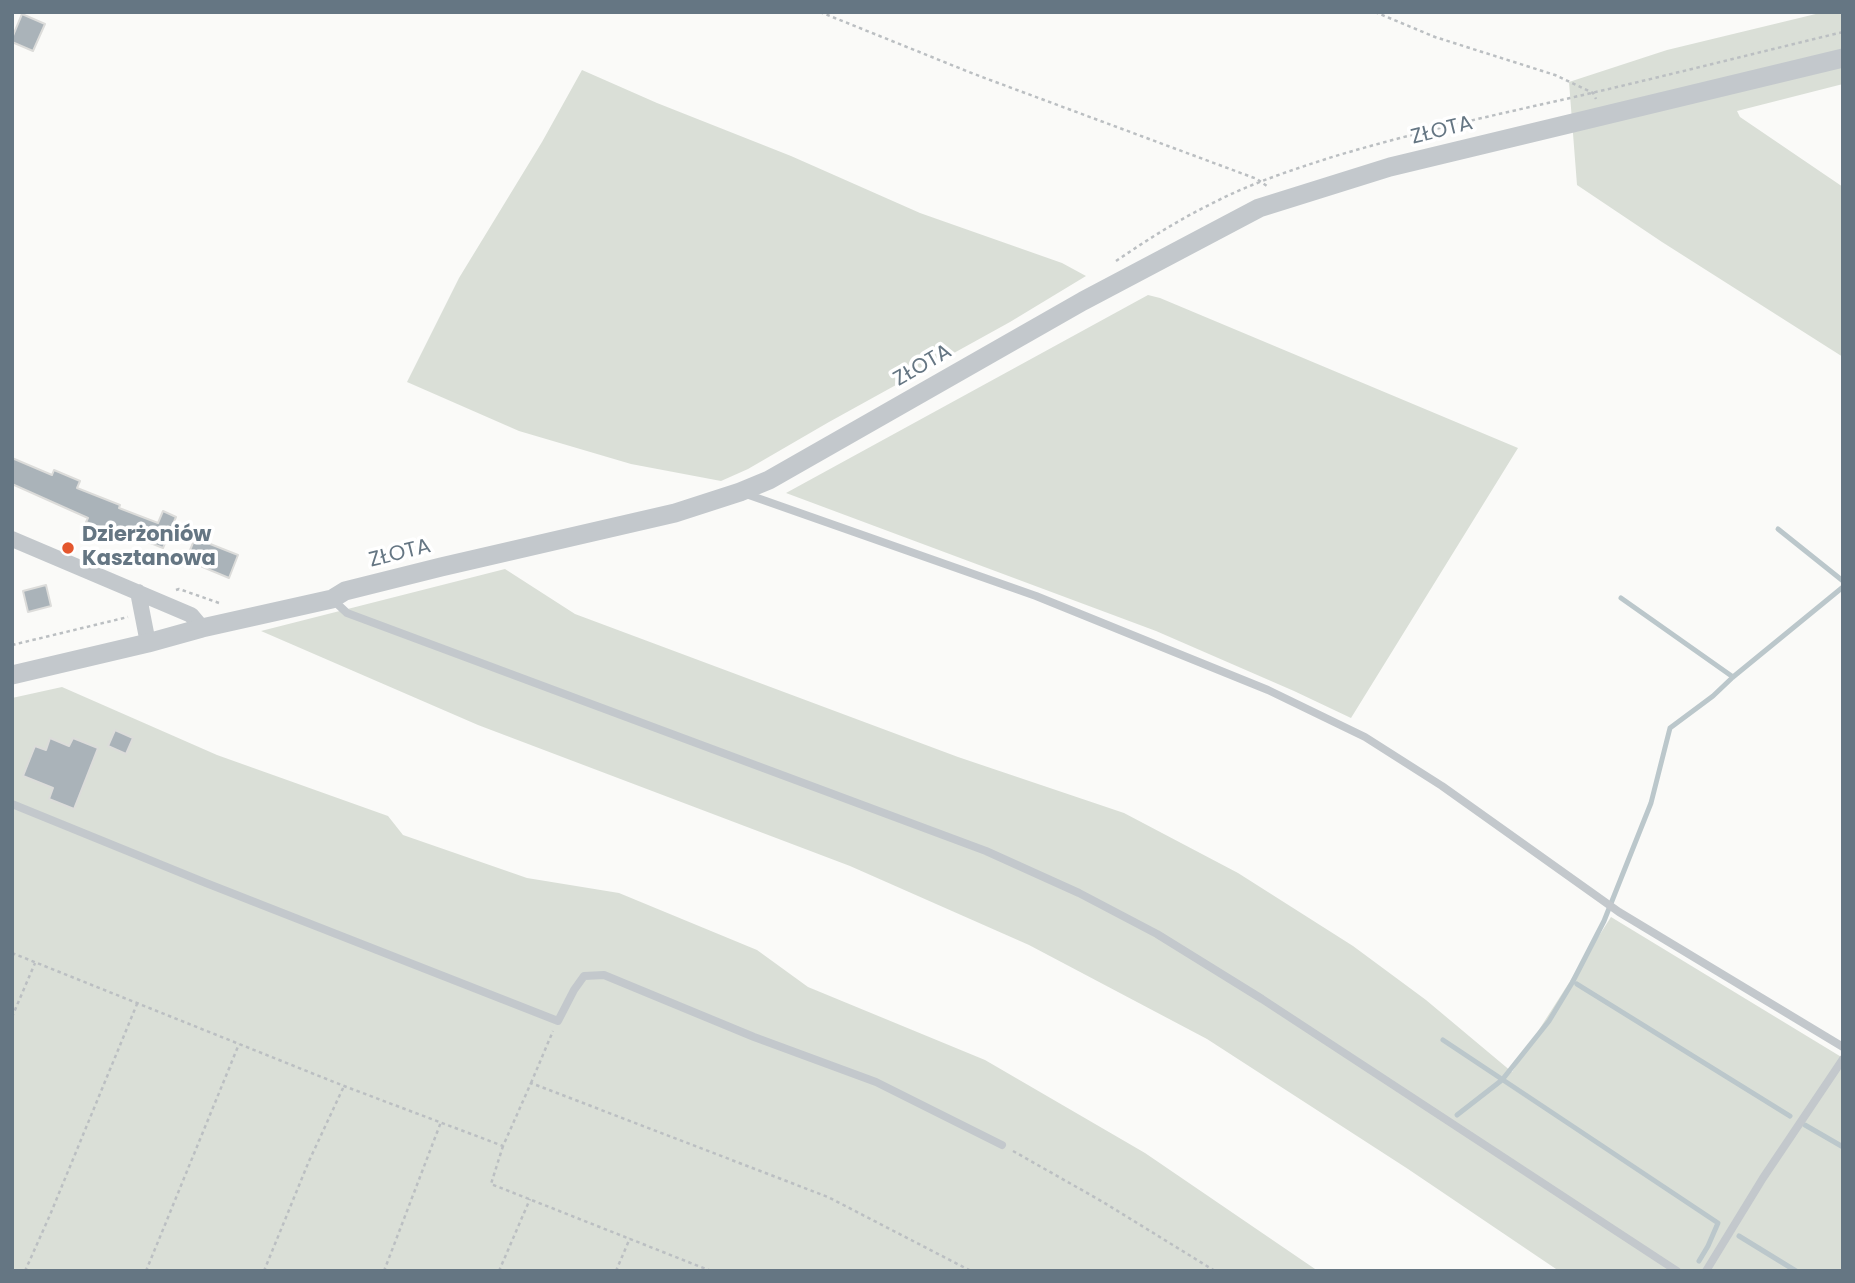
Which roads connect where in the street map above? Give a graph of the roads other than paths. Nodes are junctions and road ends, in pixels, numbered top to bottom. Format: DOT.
graph roads {
  1 [pos="1843,58"];
  2 [pos="740,492"];
  3 [pos="12,539"];
  4 [pos="138,592"];
  5 [pos="332,599"];
  6 [pos="202,628"];
  7 [pos="148,643"];
  8 [pos="12,675"];
  9 [pos="12,804"];
  10 [pos="1843,1047"];
  11 [pos="1843,1059"];
  12 [pos="1002,1145"];
  13 [pos="1677,1271"];
  14 [pos="1706,1271"];
  1 -- 2 [label="street, ZŁOTA"];
  2 -- 5 [label="street, ZŁOTA"];
  2 -- 10 [label="lane"];
  3 -- 4 [label="street"];
  4 -- 6 [label="street"];
  4 -- 7 [label="street"];
  5 -- 6 [label="street, ZŁOTA"];
  5 -- 13 [label="lane"];
  6 -- 7 [label="street, ZŁOTA"];
  7 -- 8 [label="street, ZŁOTA"];
  9 -- 12 [label="lane"];
  11 -- 14 [label="lane"];
}
